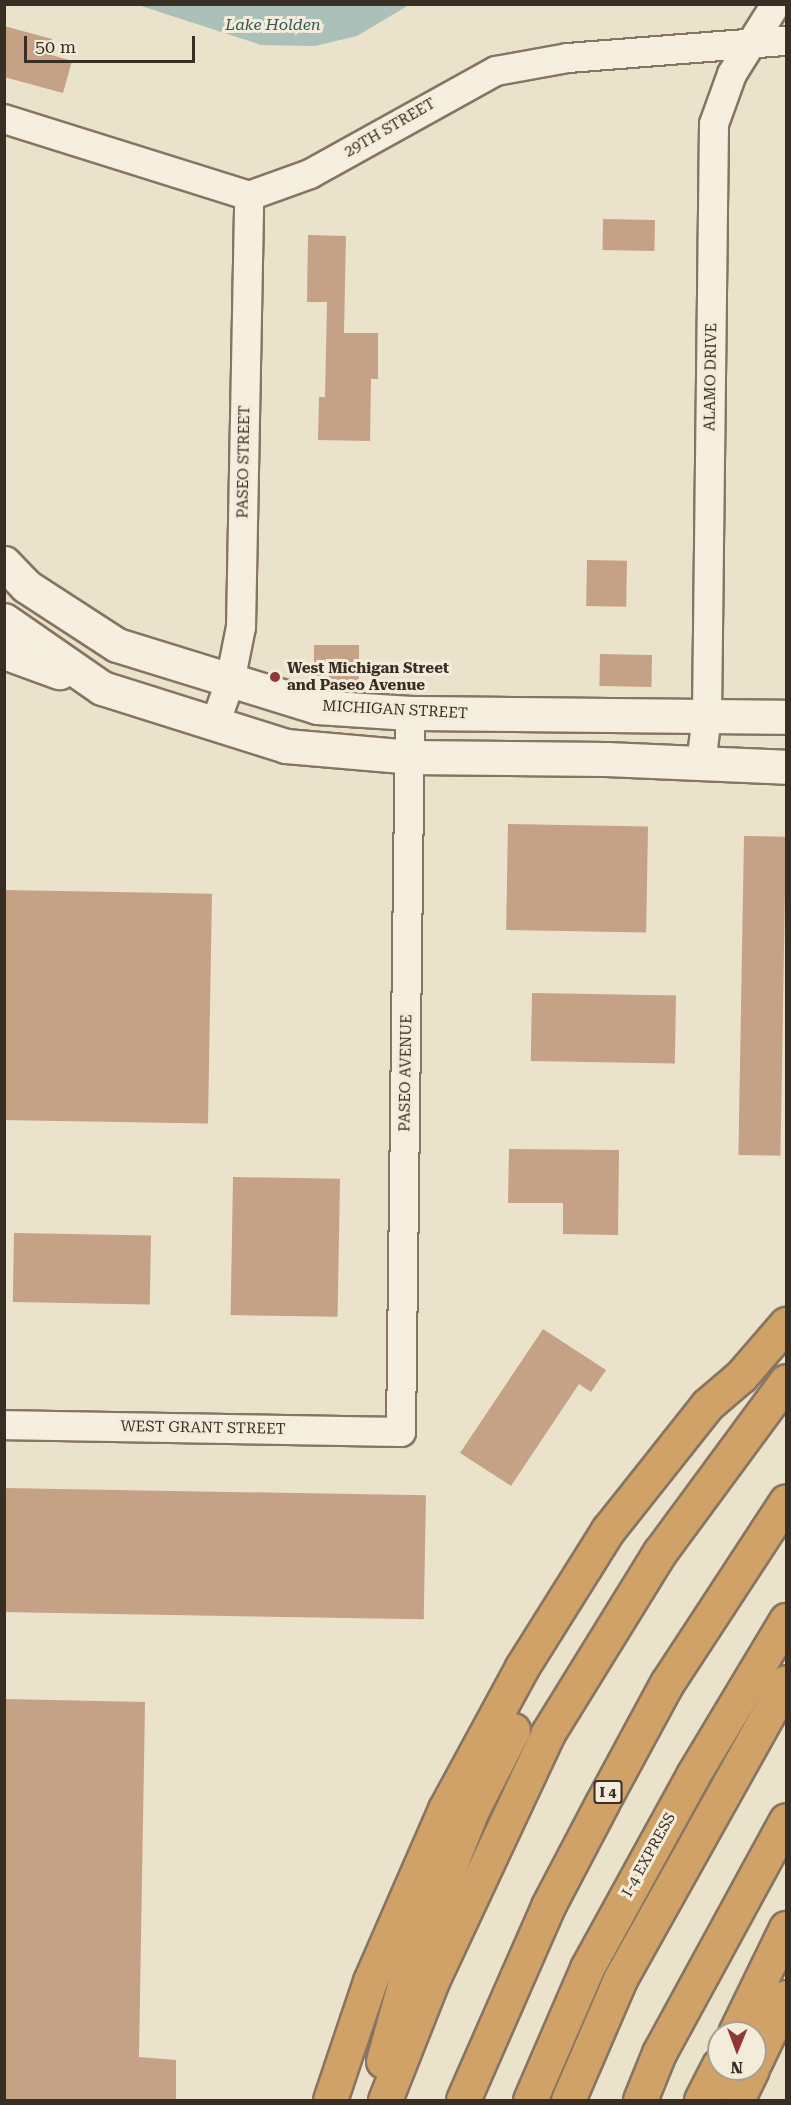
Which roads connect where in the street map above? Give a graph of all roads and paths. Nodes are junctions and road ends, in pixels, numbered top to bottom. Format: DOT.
graph roads {
  1 [pos="776,4"];
  2 [pos="754,40"];
  3 [pos="786,41"];
  4 [pos="4,119"];
  5 [pos="249,196"];
  6 [pos="4,563"];
  7 [pos="4,620"];
  8 [pos="4,652"];
  9 [pos="230,682"];
  10 [pos="102,688"];
  11 [pos="410,713"];
  12 [pos="707,716"];
  13 [pos="786,717"];
  14 [pos="215,724"];
  15 [pos="411,757"];
  16 [pos="701,765"];
  17 [pos="786,767"];
  18 [pos="786,1324"];
  19 [pos="741,1376"];
  20 [pos="786,1381"];
  21 [pos="4,1425"];
  22 [pos="400,1432"];
  23 [pos="786,1501"];
  24 [pos="786,1620"];
  25 [pos="786,1682"];
  26 [pos="786,1820"];
  27 [pos="786,1928"];
  28 [pos="786,1997"];
  29 [pos="741,2021"];
  30 [pos="767,2037"];
  31 [pos="711,2081"];
  32 [pos="746,2081"];
  33 [pos="330,2100"];
  34 [pos="374,2100"];
  35 [pos="386,2100"];
  36 [pos="463,2100"];
  37 [pos="530,2100"];
  38 [pos="568,2100"];
  39 [pos="640,2100"];
  40 [pos="701,2100"];
  41 [pos="737,2100"];
  1 -- 2 [label="street, ALAMO DRIVE"];
  2 -- 3 [label="street, 29TH STREET"];
  2 -- 5 [label="street, 29TH STREET"];
  2 -- 12 [label="street, ALAMO DRIVE"];
  4 -- 5 [label="street"];
  5 -- 9 [label="street, PASEO STREET"];
  6 -- 9 [label="main road, MICHIGAN STREET"];
  7 -- 10 [label="main road"];
  8 -- 10 [label="main road"];
  9 -- 11 [label="main road, MICHIGAN STREET"];
  9 -- 14 [label="street, PASEO STREET"];
  10 -- 14 [label="main road"];
  11 -- 12 [label="main road, MICHIGAN STREET"];
  11 -- 15 [label="street, PASEO AVENUE"];
  12 -- 13 [label="main road, MICHIGAN STREET"];
  12 -- 16 [label="street, ALAMO DRIVE"];
  14 -- 15 [label="main road"];
  15 -- 16 [label="main road"];
  15 -- 22 [label="street, PASEO AVENUE"];
  16 -- 17 [label="main road"];
  18 -- 19 [label="highway"];
  19 -- 33 [label="highway"];
  19 -- 34 [label="highway"];
  20 -- 35 [label="highway"];
  21 -- 22 [label="street, WEST GRANT STREET"];
  23 -- 36 [label="highway, I 4"];
  24 -- 37 [label="highway, I-4 EXPRESS"];
  25 -- 38 [label="highway"];
  26 -- 39 [label="highway"];
  27 -- 29 [label="highway"];
  28 -- 30 [label="highway"];
  31 -- 40 [label="highway"];
  32 -- 41 [label="highway"];
}
